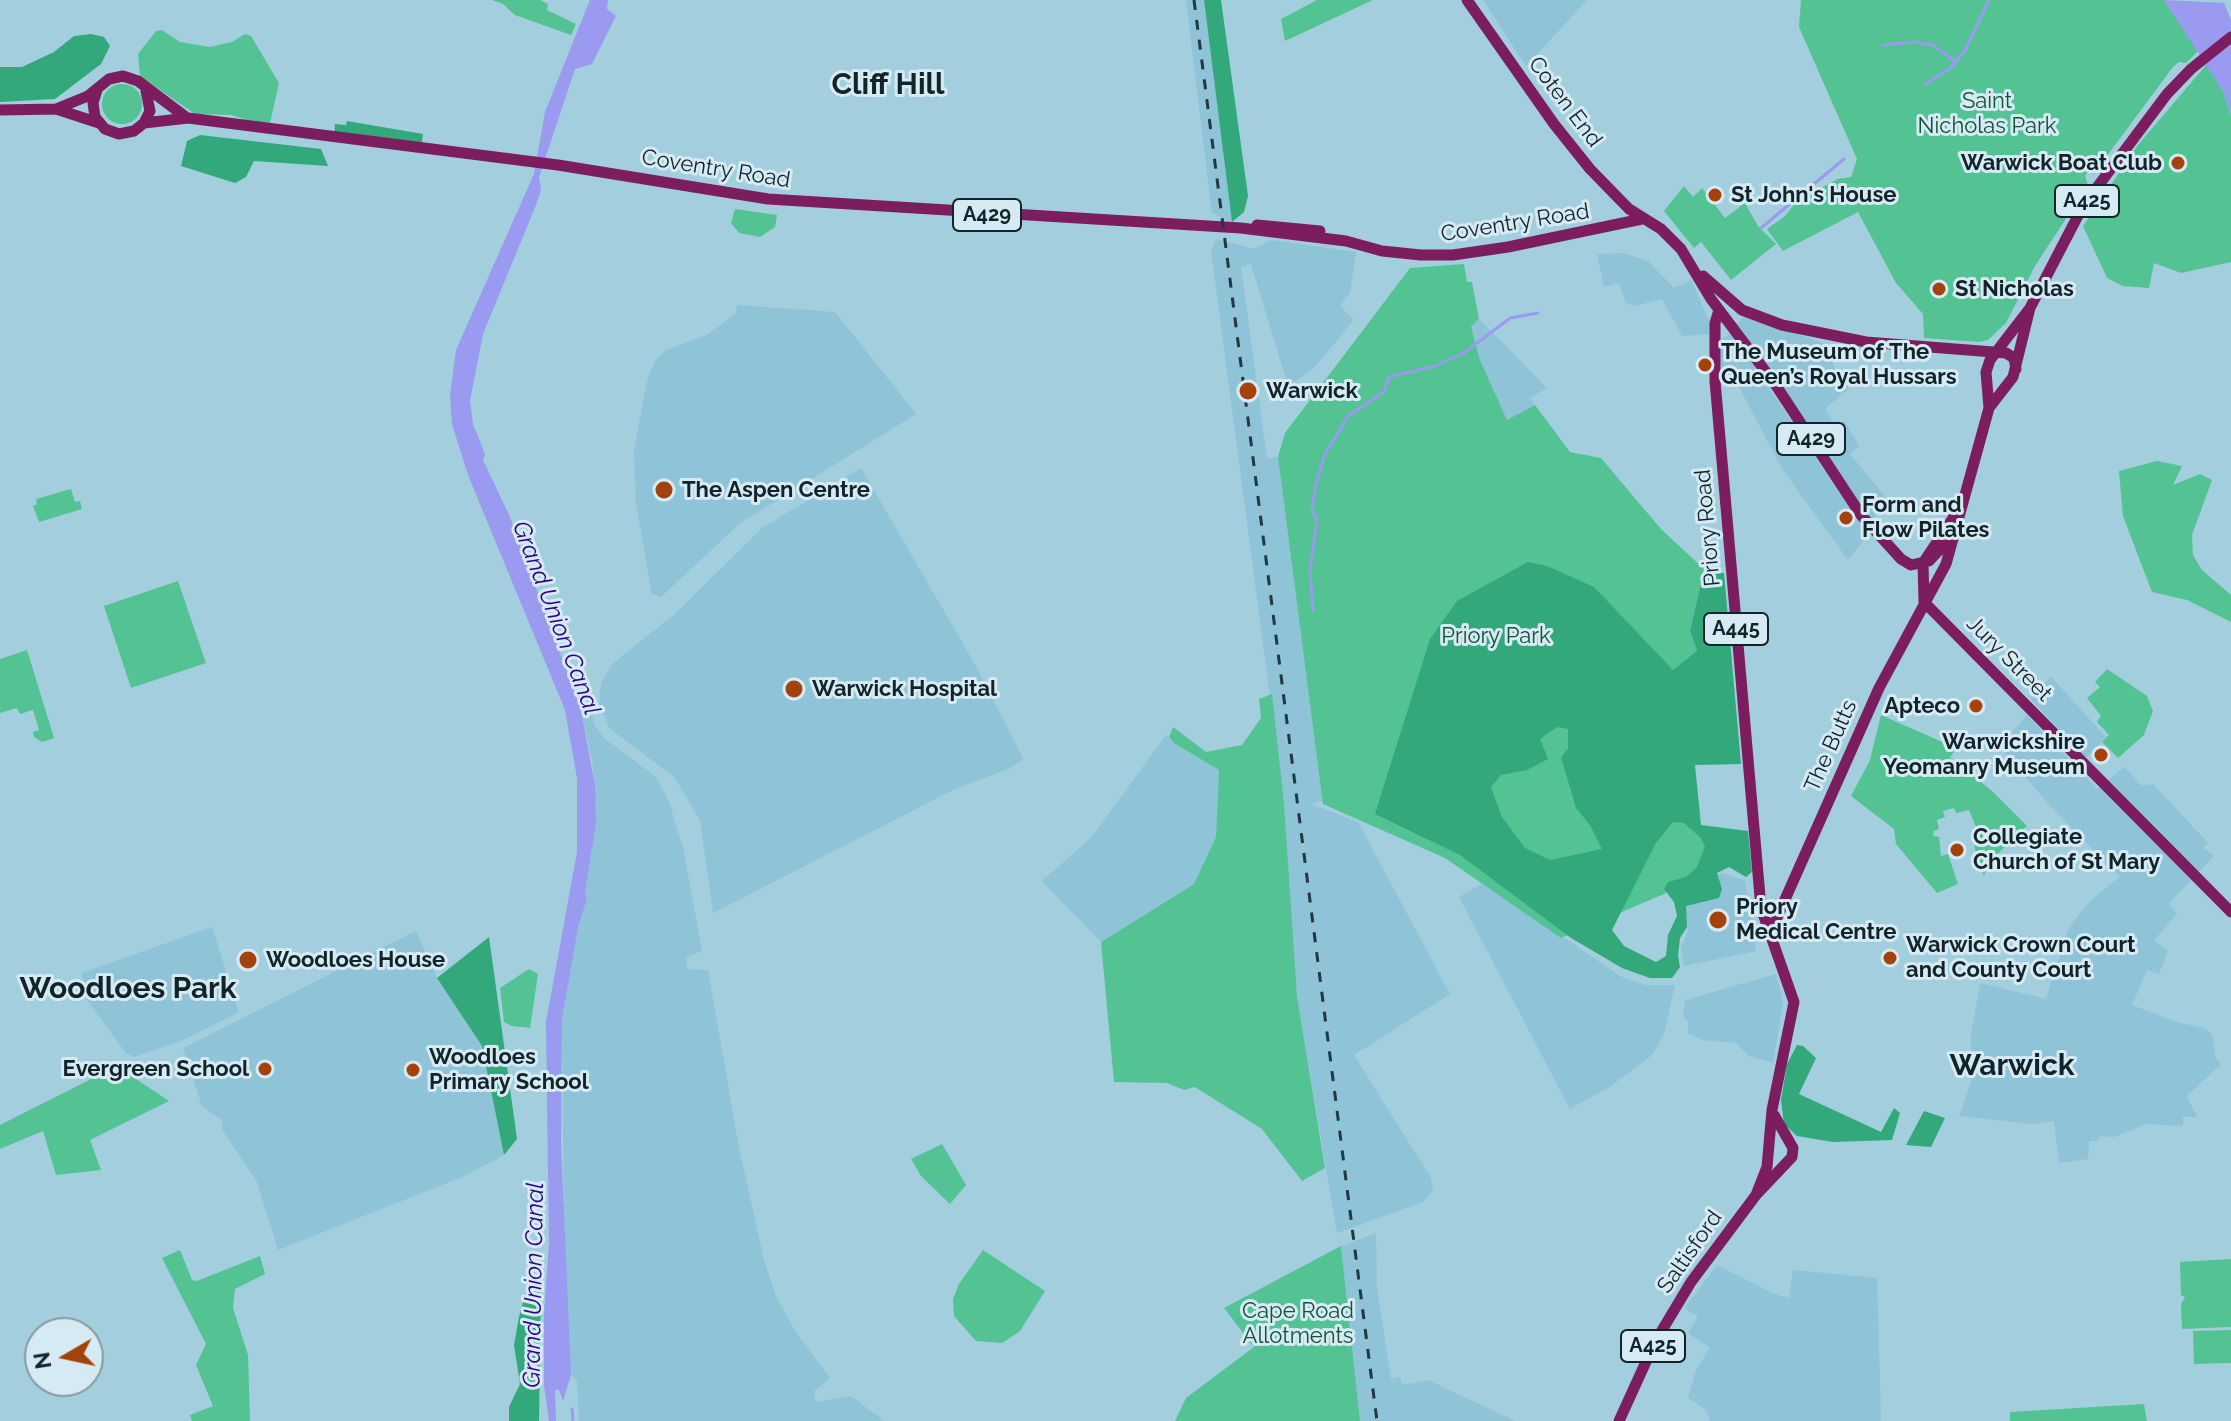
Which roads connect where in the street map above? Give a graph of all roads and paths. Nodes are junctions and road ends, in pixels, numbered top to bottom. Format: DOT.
graph roads {
  1 [pos="1467,0"];
  2 [pos="2231,37"];
  3 [pos="144,87"];
  4 [pos="97,90"];
  5 [pos="56,109"];
  6 [pos="0,110"];
  7 [pos="188,118"];
  8 [pos="99,123"];
  9 [pos="144,123"];
  10 [pos="1642,219"];
  11 [pos="1696,270"];
  12 [pos="1738,307"];
  13 [pos="2030,308"];
  14 [pos="1719,310"];
  15 [pos="1996,352"];
  16 [pos="2016,370"];
  17 [pos="1989,408"];
  18 [pos="1965,497"];
  19 [pos="1957,531"];
  20 [pos="1923,563"];
  21 [pos="1924,602"];
  22 [pos="1760,892"];
  23 [pos="1781,909"];
  24 [pos="2231,912"];
  25 [pos="1774,942"];
  26 [pos="1772,1110"];
  27 [pos="1786,1141"];
  28 [pos="1769,1152"];
  29 [pos="1789,1162"];
  30 [pos="1756,1195"];
  31 [pos="1619,1421"];
  1 -- 10 [label="main road, Coten End"];
  2 -- 13 [label="main road, A425"];
  3 -- 4 [label="main road, Coventry Road"];
  3 -- 7 [label="main road, Coventry Road"];
  3 -- 9 [label="main road"];
  4 -- 5 [label="main road, Coventry Road"];
  4 -- 8 [label="main road"];
  5 -- 6 [label="main road, Coventry Road"];
  5 -- 8 [label="main road, Coventry Road"];
  7 -- 9 [label="main road, Coventry Road"];
  7 -- 10 [label="main road, Coventry Road / A429"];
  8 -- 9 [label="main road, Coventry Road"];
  10 -- 11 [label="main road, A429"];
  11 -- 12 [label="main road, A429"];
  11 -- 14 [label="main road, A429"];
  12 -- 14 [label="main road"];
  12 -- 15 [label="main road, A429"];
  13 -- 15 [label="main road, A425"];
  13 -- 16 [label="main road, A425"];
  14 -- 20 [label="main road, A429"];
  14 -- 22 [label="main road, Priory Road / A445"];
  15 -- 16 [label="main road"];
  15 -- 17 [label="main road"];
  16 -- 17 [label="main road"];
  17 -- 18 [label="main road, A425"];
  18 -- 19 [label="main road, A425"];
  18 -- 20 [label="main road, A425"];
  19 -- 20 [label="main road, A425"];
  19 -- 21 [label="main road, A425"];
  20 -- 21 [label="main road, A425"];
  21 -- 23 [label="main road, The Butts / A425"];
  21 -- 24 [label="main road, Jury Street"];
  22 -- 23 [label="main road"];
  22 -- 25 [label="main road, A445"];
  23 -- 25 [label="main road, A425"];
  25 -- 26 [label="main road, A425"];
  26 -- 27 [label="main road"];
  26 -- 28 [label="main road, A425"];
  27 -- 28 [label="main road"];
  27 -- 29 [label="main road"];
  28 -- 29 [label="main road"];
  28 -- 30 [label="main road, A425"];
  29 -- 30 [label="main road, A425"];
  30 -- 31 [label="main road, Saltisford / A425"];
}
